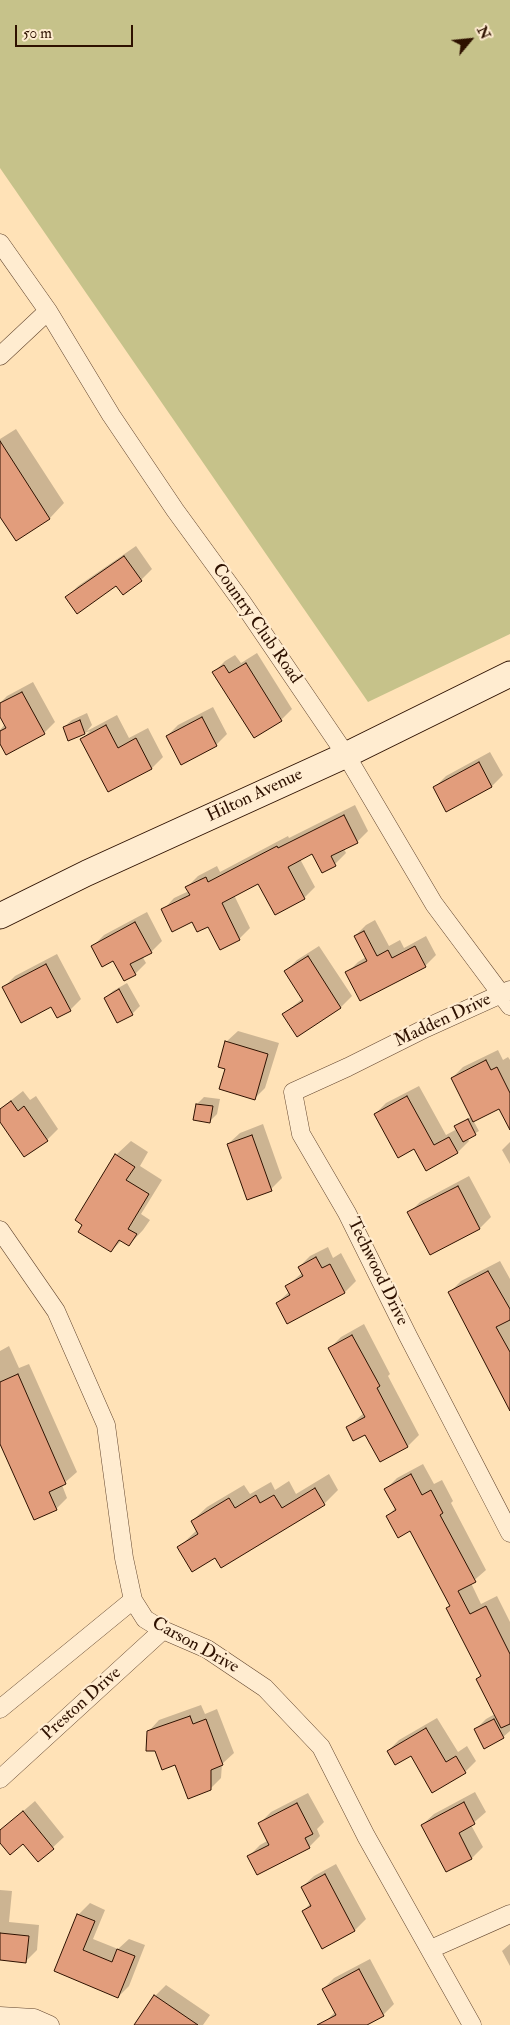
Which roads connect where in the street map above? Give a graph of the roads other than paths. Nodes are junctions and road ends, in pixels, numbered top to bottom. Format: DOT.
graph roads {
  1 [pos="0,242"];
  2 [pos="48,311"];
  3 [pos="0,356"];
  4 [pos="510,674"];
  5 [pos="346,755"];
  6 [pos="0,916"];
  7 [pos="508,997"];
  8 [pos="377,1052"];
  9 [pos="0,1230"];
  10 [pos="510,1533"];
  11 [pos="132,1600"];
  12 [pos="163,1630"];
  13 [pos="0,1709"];
  14 [pos="0,1779"];
  15 [pos="510,1914"];
  16 [pos="431,1949"];
  17 [pos="0,2016"];
  18 [pos="50,2025"];
  19 [pos="472,2025"];
  1 -- 2 [label="street, Country Club Road"];
  2 -- 3 [label="street"];
  2 -- 5 [label="street, Country Club Road"];
  4 -- 5 [label="street, Hilton Avenue"];
  5 -- 6 [label="street, Hilton Avenue"];
  5 -- 7 [label="street, Country Club Road"];
  7 -- 8 [label="street, Madden Drive"];
  8 -- 10 [label="street, Techwood Drive"];
  9 -- 11 [label="street, Carson Drive"];
  11 -- 12 [label="street, Carson Drive"];
  11 -- 13 [label="street"];
  12 -- 14 [label="street, Preston Drive"];
  12 -- 16 [label="street, Carson Drive"];
  15 -- 16 [label="street"];
  16 -- 19 [label="street, Carson Drive"];
  17 -- 18 [label="street"];
}
